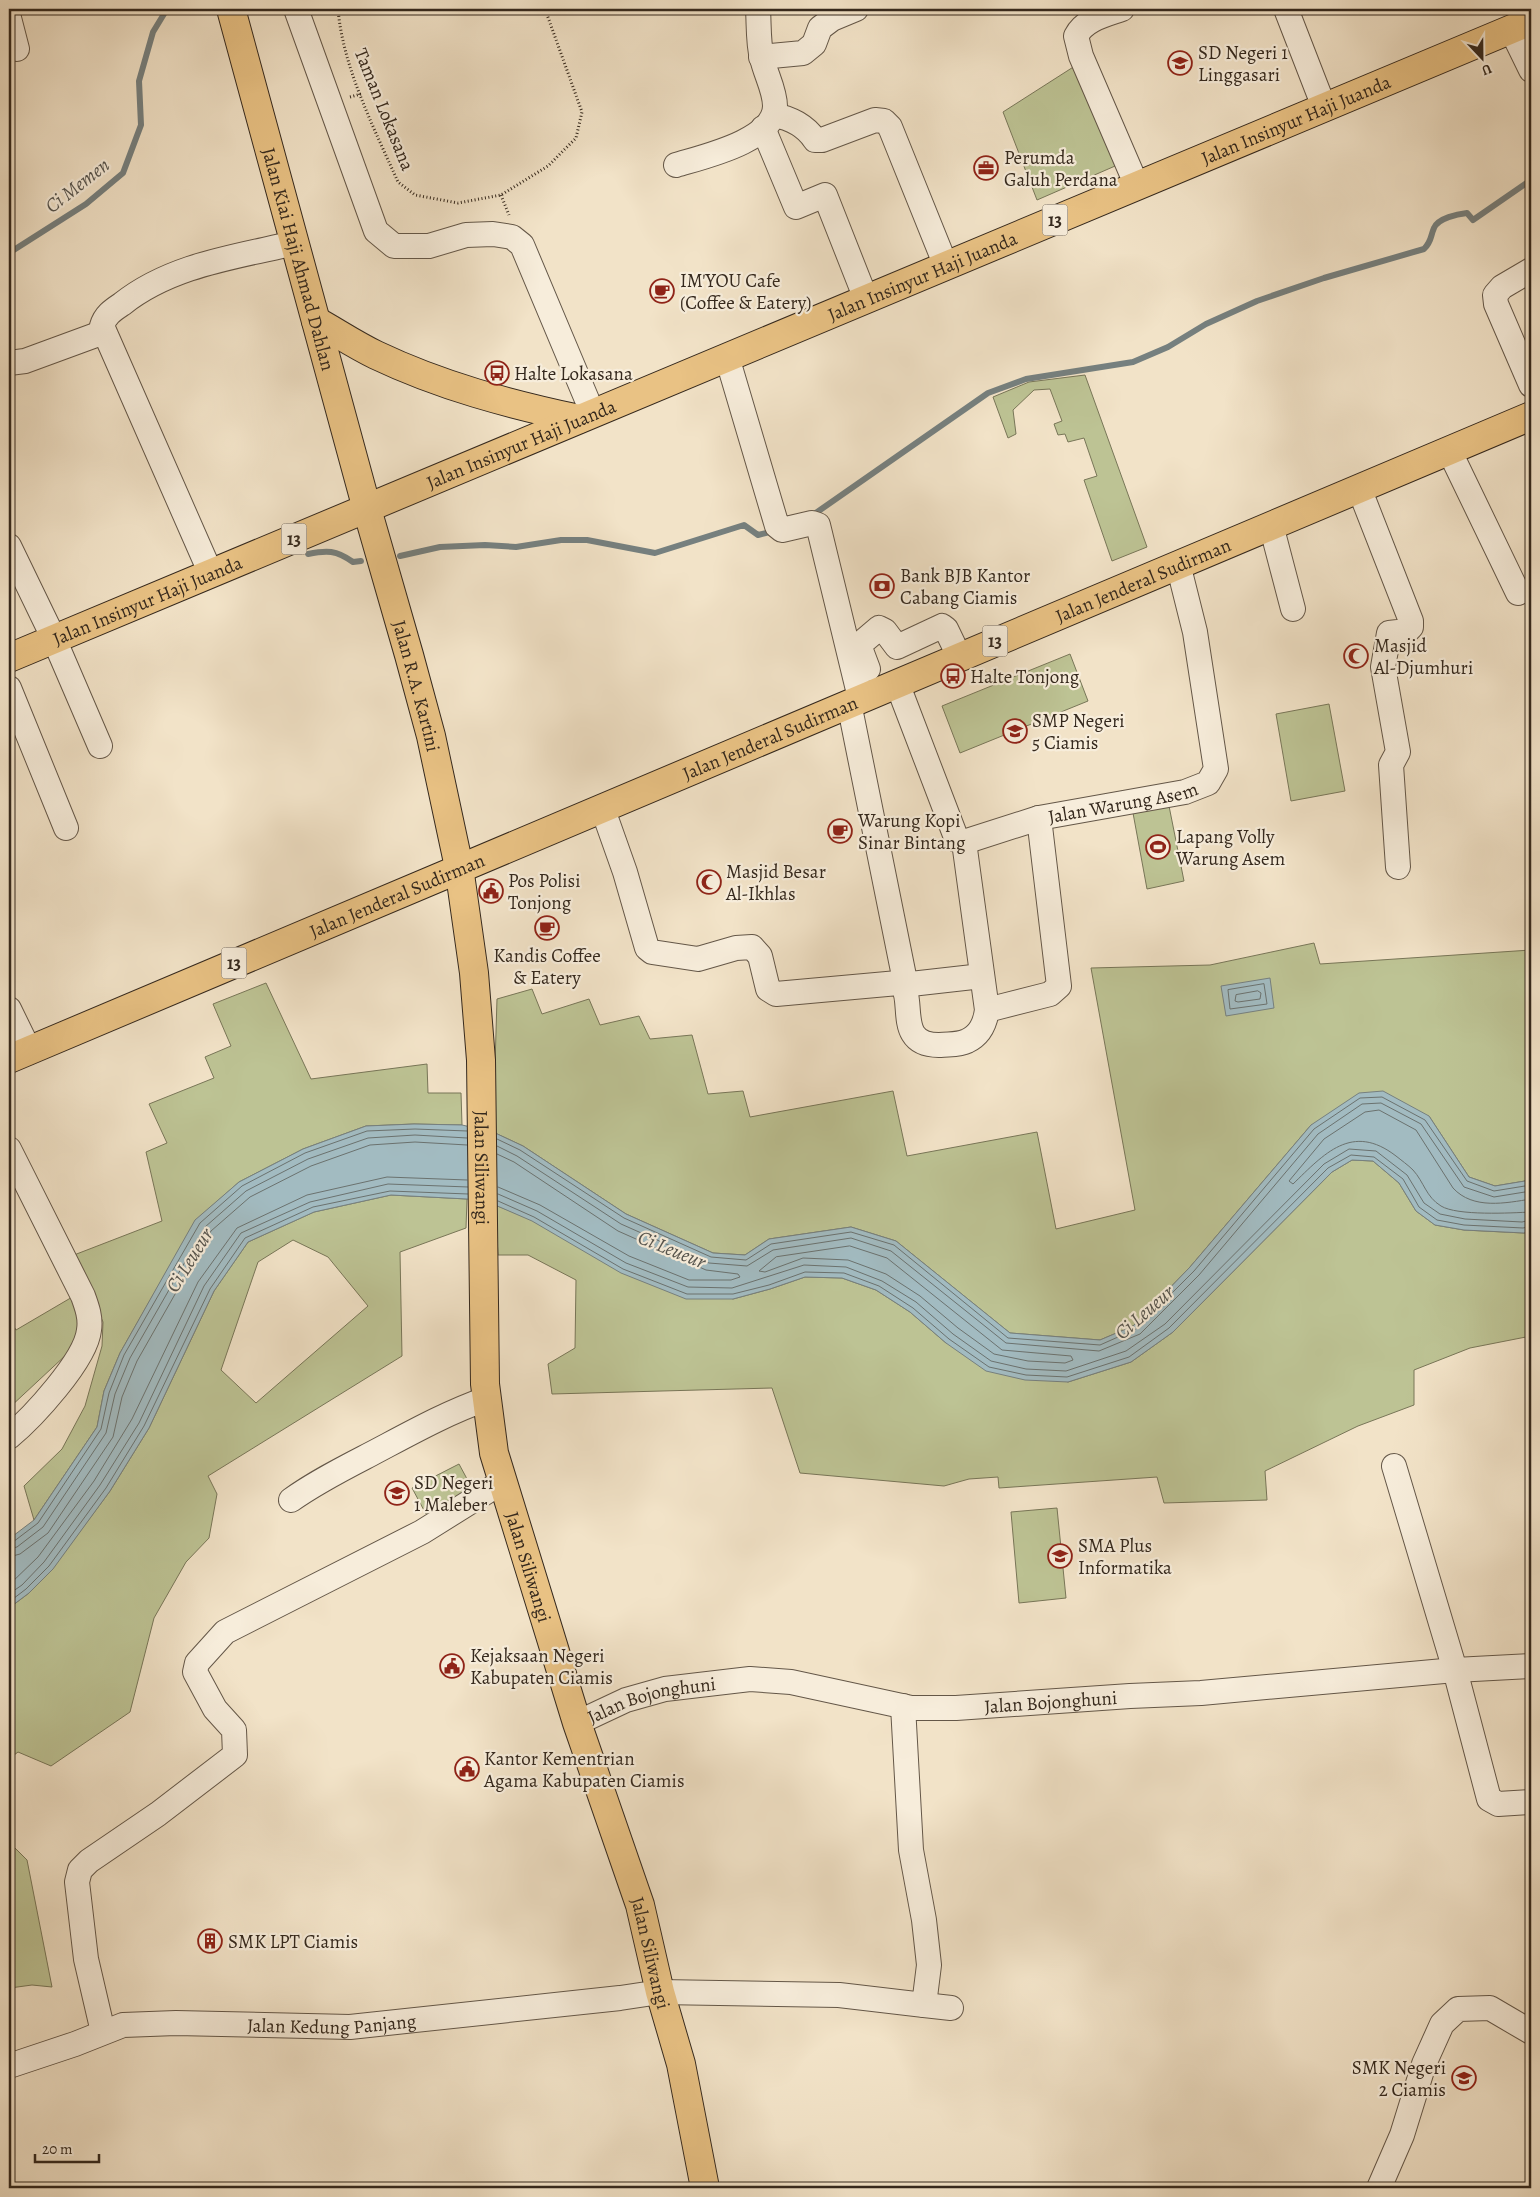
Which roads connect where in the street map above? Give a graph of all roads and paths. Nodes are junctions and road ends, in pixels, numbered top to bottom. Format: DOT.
graph roads {
  1 [pos="231,9"];
  2 [pos="296,9"];
  3 [pos="338,9"];
  4 [pos="546,9"];
  5 [pos="758,9"];
  6 [pos="856,9"];
  7 [pos="1122,9"];
  8 [pos="1286,9"];
  9 [pos="9,18"];
  10 [pos="1521,25"];
  11 [pos="17,49"];
  12 [pos="761,57"];
  13 [pos="1531,70"];
  14 [pos="1324,107"];
  15 [pos="769,121"];
  16 [pos="676,165"];
  17 [pos="1137,186"];
  18 [pos="295,243"];
  19 [pos="946,266"];
  20 [pos="1531,270"];
  21 [pos="866,299"];
  22 [pos="316,321"];
  23 [pos="104,332"];
  24 [pos="727,357"];
  25 [pos="9,363"];
  26 [pos="1531,385"];
  27 [pos="586,416"];
  28 [pos="1531,416"];
  29 [pos="1449,450"];
  30 [pos="1359,488"];
  31 [pos="367,509"];
  32 [pos="1271,525"];
  33 [pos="9,546"];
  34 [pos="1178,564"];
  35 [pos="211,574"];
  36 [pos="1518,593"];
  37 [pos="1293,609"];
  38 [pos="54,639"];
  39 [pos="959,656"];
  40 [pos="9,658"];
  41 [pos="9,688"];
  42 [pos="870,694"];
  43 [pos="100,746"];
  44 [pos="602,807"];
  45 [pos="1039,818"];
  46 [pos="66,828"];
  47 [pos="964,842"];
  48 [pos="459,867"];
  49 [pos="1398,867"];
  50 [pos="982,976"];
  51 [pos="902,985"];
  52 [pos="9,1009"];
  53 [pos="987,1010"];
  54 [pos="19,1054"];
  55 [pos="9,1149"];
  56 [pos="486,1399"];
  57 [pos="9,1437"];
  58 [pos="1394,1466"];
  59 [pos="502,1482"];
  60 [pos="291,1500"];
  61 [pos="1531,1666"];
  62 [pos="1455,1670"];
  63 [pos="903,1706"];
  64 [pos="578,1723"];
  65 [pos="1531,1802"];
  66 [pos="660,1992"];
  67 [pos="924,2004"];
  68 [pos="951,2008"];
  69 [pos="103,2032"];
  70 [pos="1531,2032"];
  71 [pos="9,2066"];
  72 [pos="705,2188"];
  73 [pos="1379,2188"];
  1 -- 18 [label="main road, Jalan Kiai Haji Ahmad Dahlan"];
  2 -- 27 [label="street"];
  3 -- 4 [label="path, Taman Lokasana"];
  5 -- 12 [label="street"];
  6 -- 12 [label="street"];
  7 -- 17 [label="street"];
  8 -- 14 [label="street"];
  9 -- 11 [label="street"];
  10 -- 13 [label="street"];
  10 -- 14 [label="main road, Jalan Insinyur Haji Juanda / 13"];
  12 -- 15 [label="street"];
  14 -- 17 [label="main road, Jalan Insinyur Haji Juanda / 13"];
  15 -- 16 [label="street"];
  15 -- 19 [label="street"];
  15 -- 21 [label="street"];
  17 -- 19 [label="main road, Jalan Insinyur Haji Juanda / 13"];
  18 -- 22 [label="main road, Jalan Kiai Haji Ahmad Dahlan"];
  18 -- 23 [label="street"];
  19 -- 21 [label="main road, Jalan Insinyur Haji Juanda / 13"];
  20 -- 26 [label="street"];
  21 -- 24 [label="main road, Jalan Insinyur Haji Juanda / 13"];
  22 -- 27 [label="main road"];
  22 -- 31 [label="main road, Jalan Kiai Haji Ahmad Dahlan"];
  23 -- 25 [label="street"];
  23 -- 35 [label="street"];
  24 -- 27 [label="main road, Jalan Insinyur Haji Juanda / 13"];
  24 -- 42 [label="street"];
  27 -- 31 [label="main road, Jalan Insinyur Haji Juanda / 13"];
  28 -- 29 [label="main road, Jalan Jenderal Sudirman / 13"];
  29 -- 30 [label="main road, Jalan Jenderal Sudirman / 13"];
  29 -- 36 [label="street"];
  30 -- 32 [label="main road, Jalan Jenderal Sudirman / 13"];
  30 -- 49 [label="street"];
  31 -- 35 [label="main road, Jalan Insinyur Haji Juanda / 13"];
  31 -- 48 [label="main road, Jalan R.A. Kartini"];
  32 -- 34 [label="main road, Jalan Jenderal Sudirman / 13"];
  32 -- 37 [label="street"];
  33 -- 38 [label="street"];
  34 -- 39 [label="main road, Jalan Jenderal Sudirman / 13"];
  34 -- 45 [label="street, Jalan Warung Asem"];
  35 -- 38 [label="main road, Jalan Insinyur Haji Juanda / 13"];
  38 -- 40 [label="main road, Jalan Insinyur Haji Juanda / 13"];
  38 -- 43 [label="street"];
  39 -- 42 [label="main road, Jalan Jenderal Sudirman / 13"];
  39 -- 42 [label="street"];
  41 -- 46 [label="street"];
  42 -- 44 [label="main road, Jalan Jenderal Sudirman / 13"];
  42 -- 47 [label="street"];
  42 -- 51 [label="street"];
  44 -- 48 [label="main road, Jalan Jenderal Sudirman / 13"];
  44 -- 51 [label="street"];
  45 -- 47 [label="street, Jalan Warung Asem"];
  45 -- 53 [label="street"];
  47 -- 50 [label="street"];
  48 -- 54 [label="main road, Jalan Jenderal Sudirman / 13"];
  48 -- 56 [label="main road, Jalan Siliwangi"];
  50 -- 51 [label="street"];
  50 -- 53 [label="street"];
  51 -- 53 [label="street"];
  52 -- 54 [label="street"];
  55 -- 57 [label="street"];
  56 -- 59 [label="main road, Jalan Siliwangi"];
  56 -- 60 [label="street"];
  58 -- 62 [label="street"];
  59 -- 64 [label="main road, Jalan Siliwangi"];
  59 -- 69 [label="street"];
  61 -- 62 [label="street, Jalan Bojonghuni"];
  62 -- 63 [label="street, Jalan Bojonghuni"];
  62 -- 65 [label="street"];
  63 -- 64 [label="street, Jalan Bojonghuni"];
  63 -- 67 [label="street"];
  64 -- 66 [label="main road, Jalan Siliwangi"];
  66 -- 67 [label="street, Jalan Kedung Panjang"];
  66 -- 69 [label="street, Jalan Kedung Panjang"];
  66 -- 72 [label="main road, Jalan Siliwangi"];
  67 -- 68 [label="street, Jalan Kedung Panjang"];
  69 -- 71 [label="street, Jalan Kedung Panjang"];
  70 -- 73 [label="street"];
}
